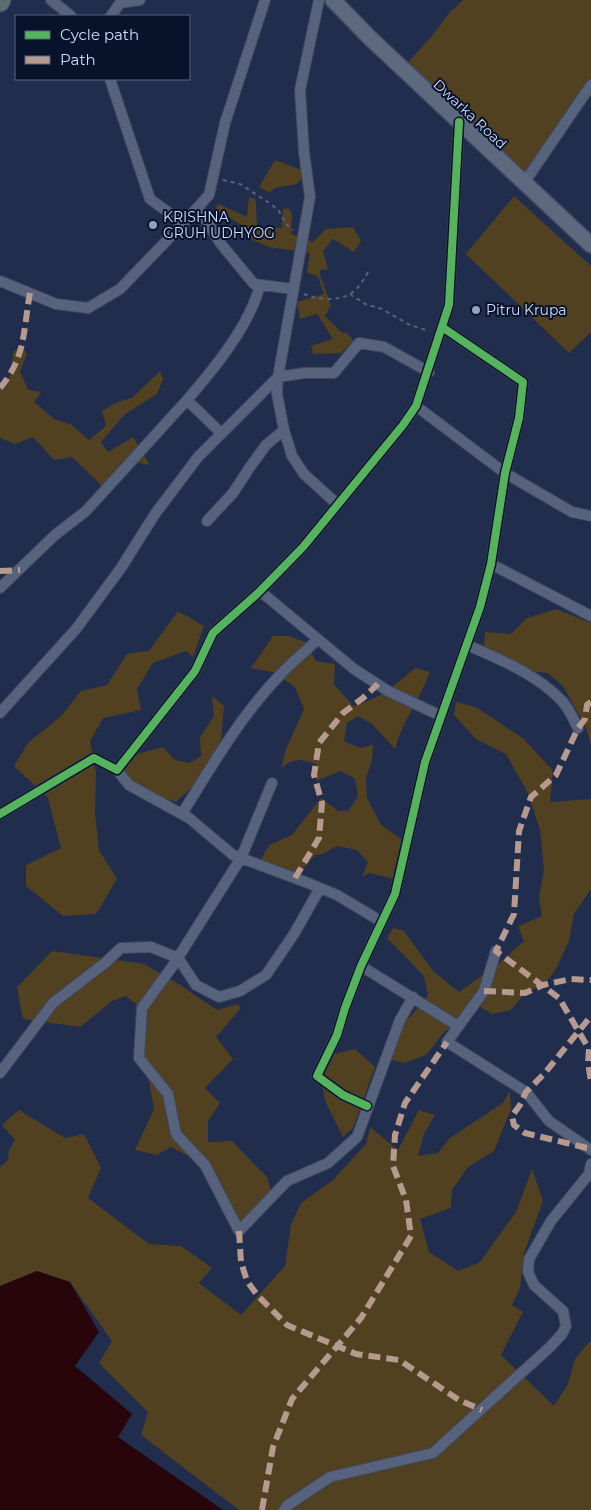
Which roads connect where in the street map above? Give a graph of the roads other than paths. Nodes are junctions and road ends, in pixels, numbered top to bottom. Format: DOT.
graph roads {
  1 [pos="51,0"];
  2 [pos="140,0"];
  3 [pos="265,0"];
  4 [pos="319,0"];
  5 [pos="333,0"];
  6 [pos="70,15"];
  7 [pos="112,15"];
  8 [pos="110,80"];
  9 [pos="591,85"];
  10 [pos="459,122"];
  11 [pos="524,183"];
  12 [pos="198,207"];
  13 [pos="183,223"];
  14 [pos="591,246"];
  15 [pos="0,281"];
  16 [pos="260,285"];
  17 [pos="293,289"];
  18 [pos="441,329"];
  19 [pos="428,372"];
  20 [pos="278,377"];
  21 [pos="187,400"];
  22 [pos="416,406"];
  23 [pos="284,430"];
  24 [pos="221,433"];
  25 [pos="505,473"];
  26 [pos="337,504"];
  27 [pos="591,516"];
  28 [pos="207,520"];
  29 [pos="491,564"];
  30 [pos="0,588"];
  31 [pos="260,591"];
  32 [pos="591,616"];
  33 [pos="318,639"];
  34 [pos="467,644"];
  35 [pos="0,713"];
  36 [pos="441,716"];
  37 [pos="578,728"];
  38 [pos="117,770"];
  39 [pos="272,784"];
  40 [pos="0,814"];
  41 [pos="182,814"];
  42 [pos="241,858"];
  43 [pos="320,888"];
  44 [pos="382,922"];
  45 [pos="496,951"];
  46 [pos="178,958"];
  47 [pos="361,966"];
  48 [pos="413,997"];
  49 [pos="458,1026"];
  50 [pos="0,1073"];
  51 [pos="367,1106"];
  52 [pos="591,1150"];
  53 [pos="591,1164"];
  54 [pos="284,1510"];
  1 -- 6 [label="street"];
  2 -- 7 [label="street"];
  3 -- 12 [label="street"];
  4 -- 17 [label="street"];
  5 -- 10 [label="street, Dwarka Road"];
  8 -- 13 [label="street"];
  9 -- 11 [label="street"];
  10 -- 11 [label="street, Dwarka Road"];
  10 -- 18 [label="street"];
  11 -- 14 [label="street, Dwarka Road"];
  12 -- 13 [label="street"];
  12 -- 16 [label="street"];
  13 -- 15 [label="street"];
  16 -- 17 [label="street"];
  16 -- 21 [label="street"];
  17 -- 20 [label="street"];
  18 -- 19 [label="street"];
  18 -- 25 [label="street"];
  19 -- 20 [label="street"];
  19 -- 22 [label="street"];
  20 -- 23 [label="street"];
  20 -- 24 [label="street"];
  21 -- 24 [label="street"];
  21 -- 30 [label="street"];
  22 -- 25 [label="street"];
  22 -- 26 [label="street"];
  23 -- 26 [label="street"];
  23 -- 28 [label="street"];
  24 -- 35 [label="street"];
  25 -- 27 [label="street"];
  25 -- 29 [label="street"];
  26 -- 31 [label="street"];
  29 -- 32 [label="street"];
  29 -- 34 [label="street"];
  31 -- 33 [label="street"];
  31 -- 38 [label="street"];
  33 -- 36 [label="street"];
  33 -- 41 [label="street"];
  34 -- 36 [label="street"];
  34 -- 37 [label="street"];
  36 -- 44 [label="street"];
  38 -- 40 [label="street"];
  38 -- 41 [label="street"];
  39 -- 42 [label="street"];
  41 -- 42 [label="street"];
  42 -- 43 [label="street"];
  42 -- 46 [label="street"];
  43 -- 44 [label="street"];
  43 -- 46 [label="street"];
  44 -- 47 [label="street"];
  45 -- 49 [label="street"];
  46 -- 50 [label="street"];
  46 -- 51 [label="street"];
  47 -- 48 [label="street"];
  47 -- 51 [label="street"];
  48 -- 49 [label="street"];
  48 -- 51 [label="street"];
  49 -- 52 [label="street"];
  53 -- 54 [label="street"];
}
